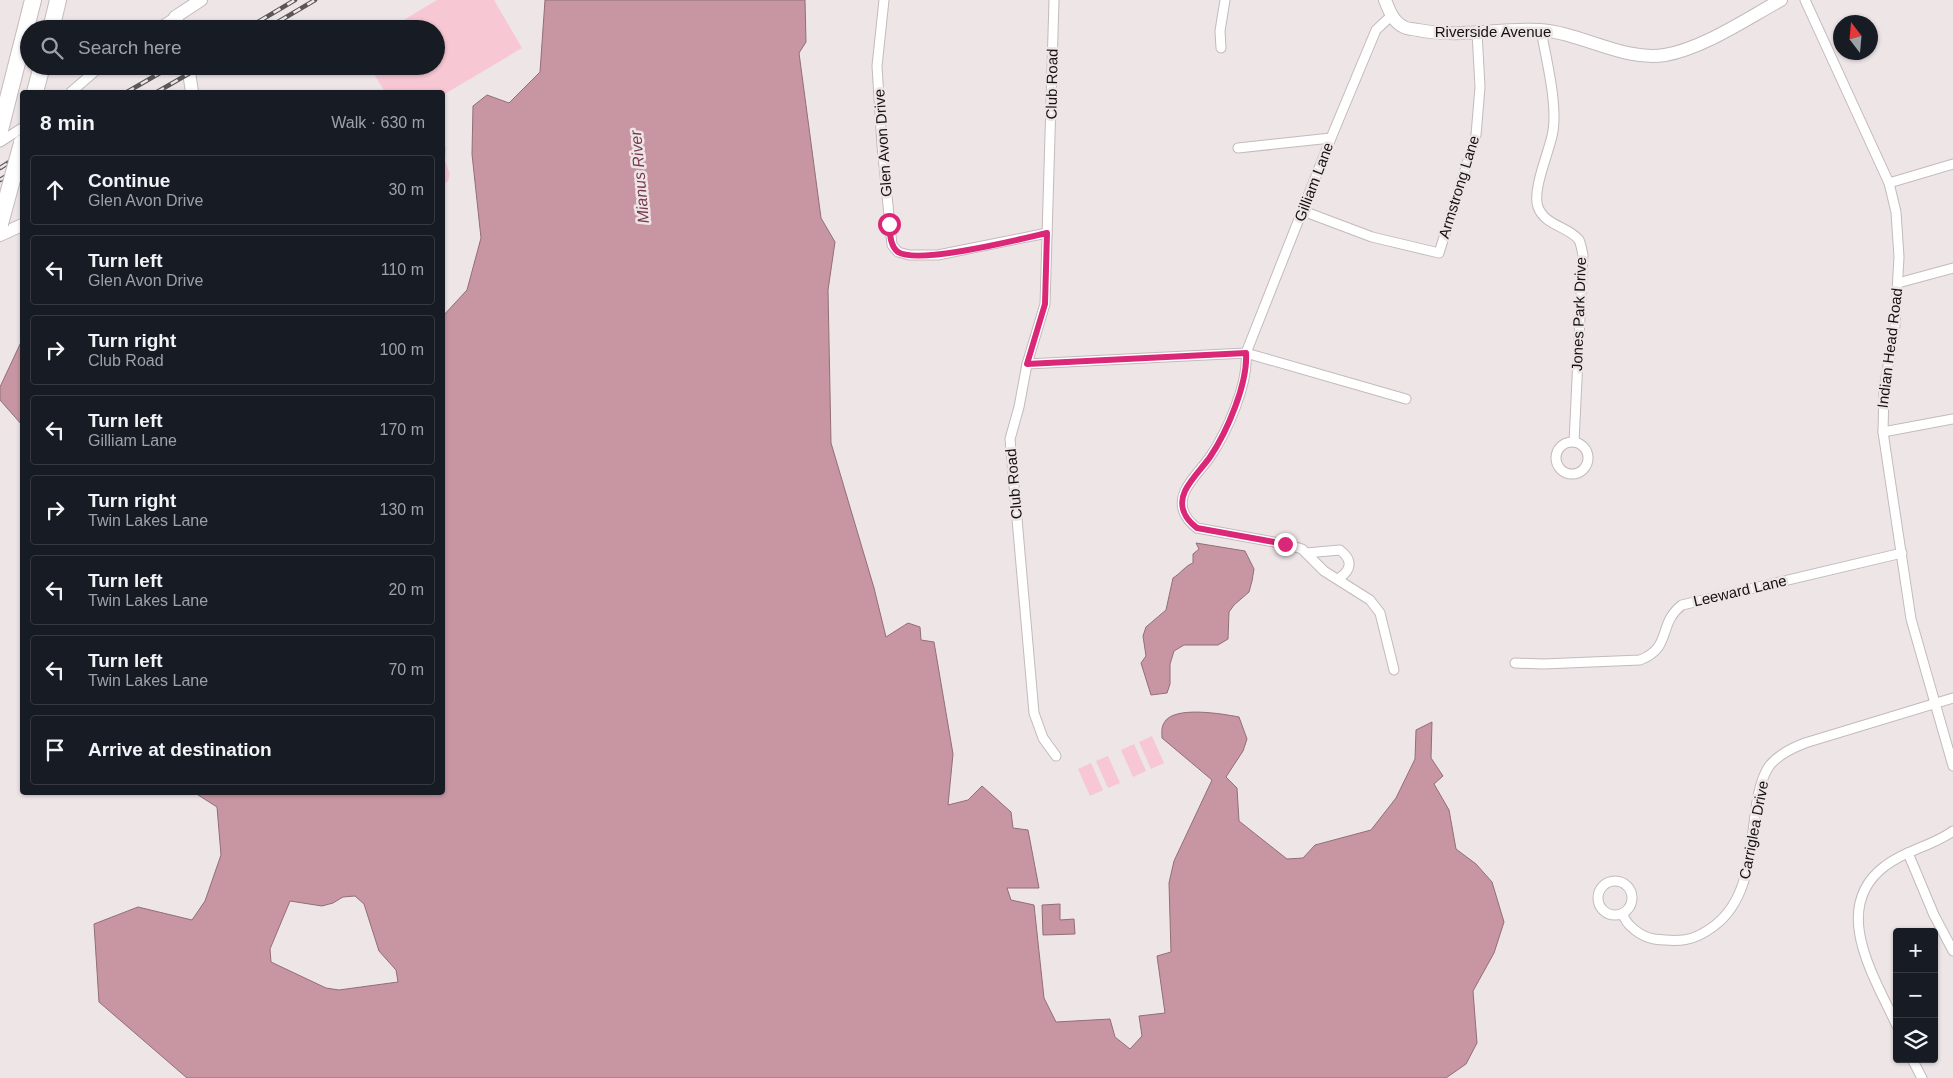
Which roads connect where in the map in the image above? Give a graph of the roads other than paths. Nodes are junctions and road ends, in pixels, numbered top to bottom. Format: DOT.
graph roads {
  1 [pos="33,0"];
  2 [pos="58,0"];
  3 [pos="200,0"];
  4 [pos="884,0"];
  5 [pos="1054,0"];
  6 [pos="1225,0"];
  7 [pos="1385,0"];
  8 [pos="1781,0"];
  9 [pos="1805,0"];
  10 [pos="1391,16"];
  11 [pos="175,17"];
  12 [pos="28,20"];
  13 [pos="53,20"];
  14 [pos="170,20"];
  15 [pos="176,20"];
  16 [pos="1541,30"];
  17 [pos="1477,32"];
  18 [pos="1221,48"];
  19 [pos="20,51"];
  20 [pos="91,75"];
  21 [pos="189,75"];
  22 [pos="73,90"];
  23 [pos="192,90"];
  24 [pos="20,129"];
  25 [pos="0,130"];
  26 [pos="1331,138"];
  27 [pos="0,142"];
  28 [pos="1238,148"];
  29 [pos="20,150"];
  30 [pos="1953,164"];
  31 [pos="1889,183"];
  32 [pos="1303,211"];
  33 [pos="0,224"];
  34 [pos="20,225"];
  35 [pos="1047,233"];
  36 [pos="0,235"];
  37 [pos="1953,268"];
  38 [pos="1898,283"];
  39 [pos="1246,353"];
  40 [pos="1027,364"];
  41 [pos="1406,399"];
  42 [pos="1953,419"];
  43 [pos="1883,432"];
  44 [pos="1574,442"];
  45 [pos="1306,553"];
  46 [pos="1902,553"];
  47 [pos="1338,579"];
  48 [pos="1515,663"];
  49 [pos="1394,670"];
  50 [pos="1953,698"];
  51 [pos="1934,703"];
  52 [pos="1056,756"];
  53 [pos="1953,766"];
  54 [pos="1953,831"];
  55 [pos="1908,853"];
  56 [pos="1623,914"];
  57 [pos="1953,951"];
  58 [pos="1893,1018"];
  59 [pos="1914,1063"];
  60 [pos="1922,1078"];
  1 -- 12 [label="highway"];
  2 -- 13 [label="highway"];
  3 -- 11 [label="street"];
  4 -- 35 [label="street, Glen Avon Drive"];
  5 -- 35 [label="street, Club Road"];
  6 -- 18 [label="street"];
  7 -- 10 [label="street"];
  8 -- 16 [label="street, Riverside Avenue"];
  9 -- 31 [label="street, Indian Head Road"];
  10 -- 17 [label="street, Riverside Avenue"];
  10 -- 26 [label="street, Gilliam Lane"];
  11 -- 14 [label="street"];
  11 -- 15 [label="street"];
  16 -- 17 [label="street, Riverside Avenue"];
  16 -- 44 [label="street, Jones Park Drive"];
  17 -- 32 [label="street, Armstrong Lane"];
  19 -- 25 [label="highway"];
  20 -- 22 [label="street"];
  21 -- 23 [label="street"];
  24 -- 27 [label="street"];
  26 -- 28 [label="street"];
  26 -- 32 [label="street, Gilliam Lane"];
  29 -- 33 [label="highway, bridge"];
  30 -- 31 [label="street"];
  31 -- 38 [label="street, Indian Head Road"];
  32 -- 39 [label="street, Gilliam Lane"];
  34 -- 36 [label="street"];
  35 -- 40 [label="street, Club Road"];
  37 -- 38 [label="street"];
  38 -- 43 [label="street, Indian Head Road"];
  39 -- 40 [label="street"];
  39 -- 41 [label="street"];
  39 -- 45 [label="street, Gilliam Lane"];
  40 -- 52 [label="street, Club Road"];
  42 -- 43 [label="street"];
  43 -- 46 [label="street, Indian Head Road"];
  45 -- 47 [label="street"];
  45 -- 47 [label="street"];
  46 -- 48 [label="street, Leeward Lane"];
  46 -- 51 [label="street, Indian Head Road"];
  47 -- 49 [label="street"];
  50 -- 51 [label="street, Carriglea Drive"];
  51 -- 53 [label="street, Indian Head Road"];
  51 -- 56 [label="street, Carriglea Drive"];
  54 -- 55 [label="street"];
  55 -- 57 [label="street"];
  55 -- 58 [label="street"];
  59 -- 60 [label="street"];
}
